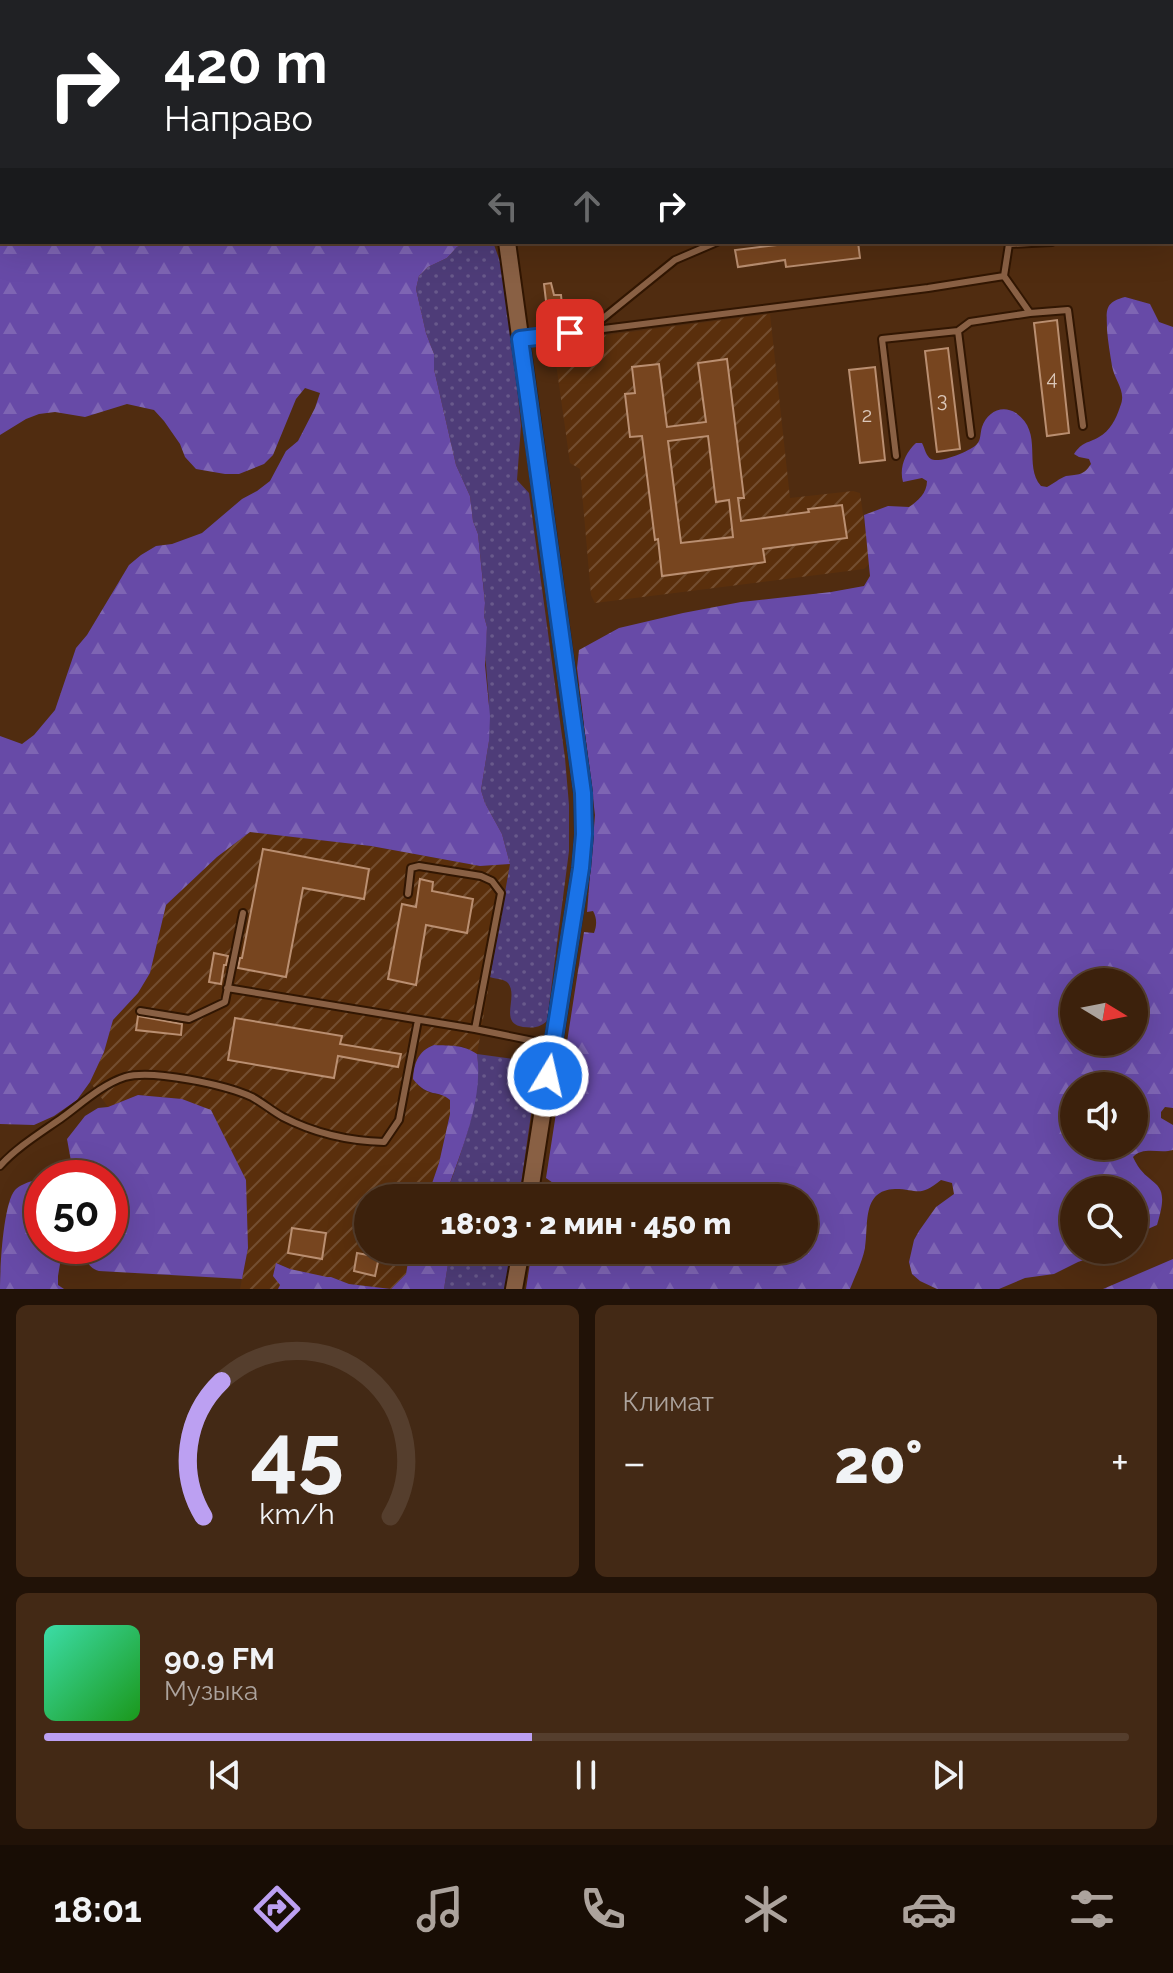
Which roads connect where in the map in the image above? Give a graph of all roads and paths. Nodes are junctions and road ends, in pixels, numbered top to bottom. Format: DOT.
graph roads {
  1 [pos="507,244"];
  2 [pos="712,244"];
  3 [pos="1008,244"];
  4 [pos="1004,276"];
  5 [pos="1030,313"];
  6 [pos="588,330"];
  7 [pos="958,331"];
  8 [pos="520,339"];
  9 [pos="1083,426"];
  10 [pos="971,435"];
  11 [pos="896,456"];
  12 [pos="408,894"];
  13 [pos="243,913"];
  14 [pos="227,988"];
  15 [pos="140,1011"];
  16 [pos="418,1020"];
  17 [pos="475,1029"];
  18 [pos="553,1045"];
  19 [pos="0,1166"];
  20 [pos="531,1184"];
  21 [pos="518,1264"];
  22 [pos="514,1289"];
  1 -- 8 [label="main road"];
  2 -- 6 [label="lane"];
  3 -- 4 [label="lane"];
  4 -- 5 [label="lane"];
  4 -- 6 [label="lane"];
  5 -- 7 [label="lane"];
  5 -- 9 [label="lane"];
  6 -- 8 [label="lane"];
  7 -- 10 [label="lane"];
  7 -- 11 [label="lane"];
  8 -- 18 [label="main road"];
  12 -- 17 [label="lane"];
  13 -- 14 [label="lane"];
  14 -- 15 [label="lane"];
  14 -- 16 [label="lane"];
  16 -- 17 [label="lane"];
  16 -- 19 [label="lane"];
  17 -- 18 [label="lane"];
  18 -- 20 [label="main road"];
  21 -- 22 [label="main road"];
}
